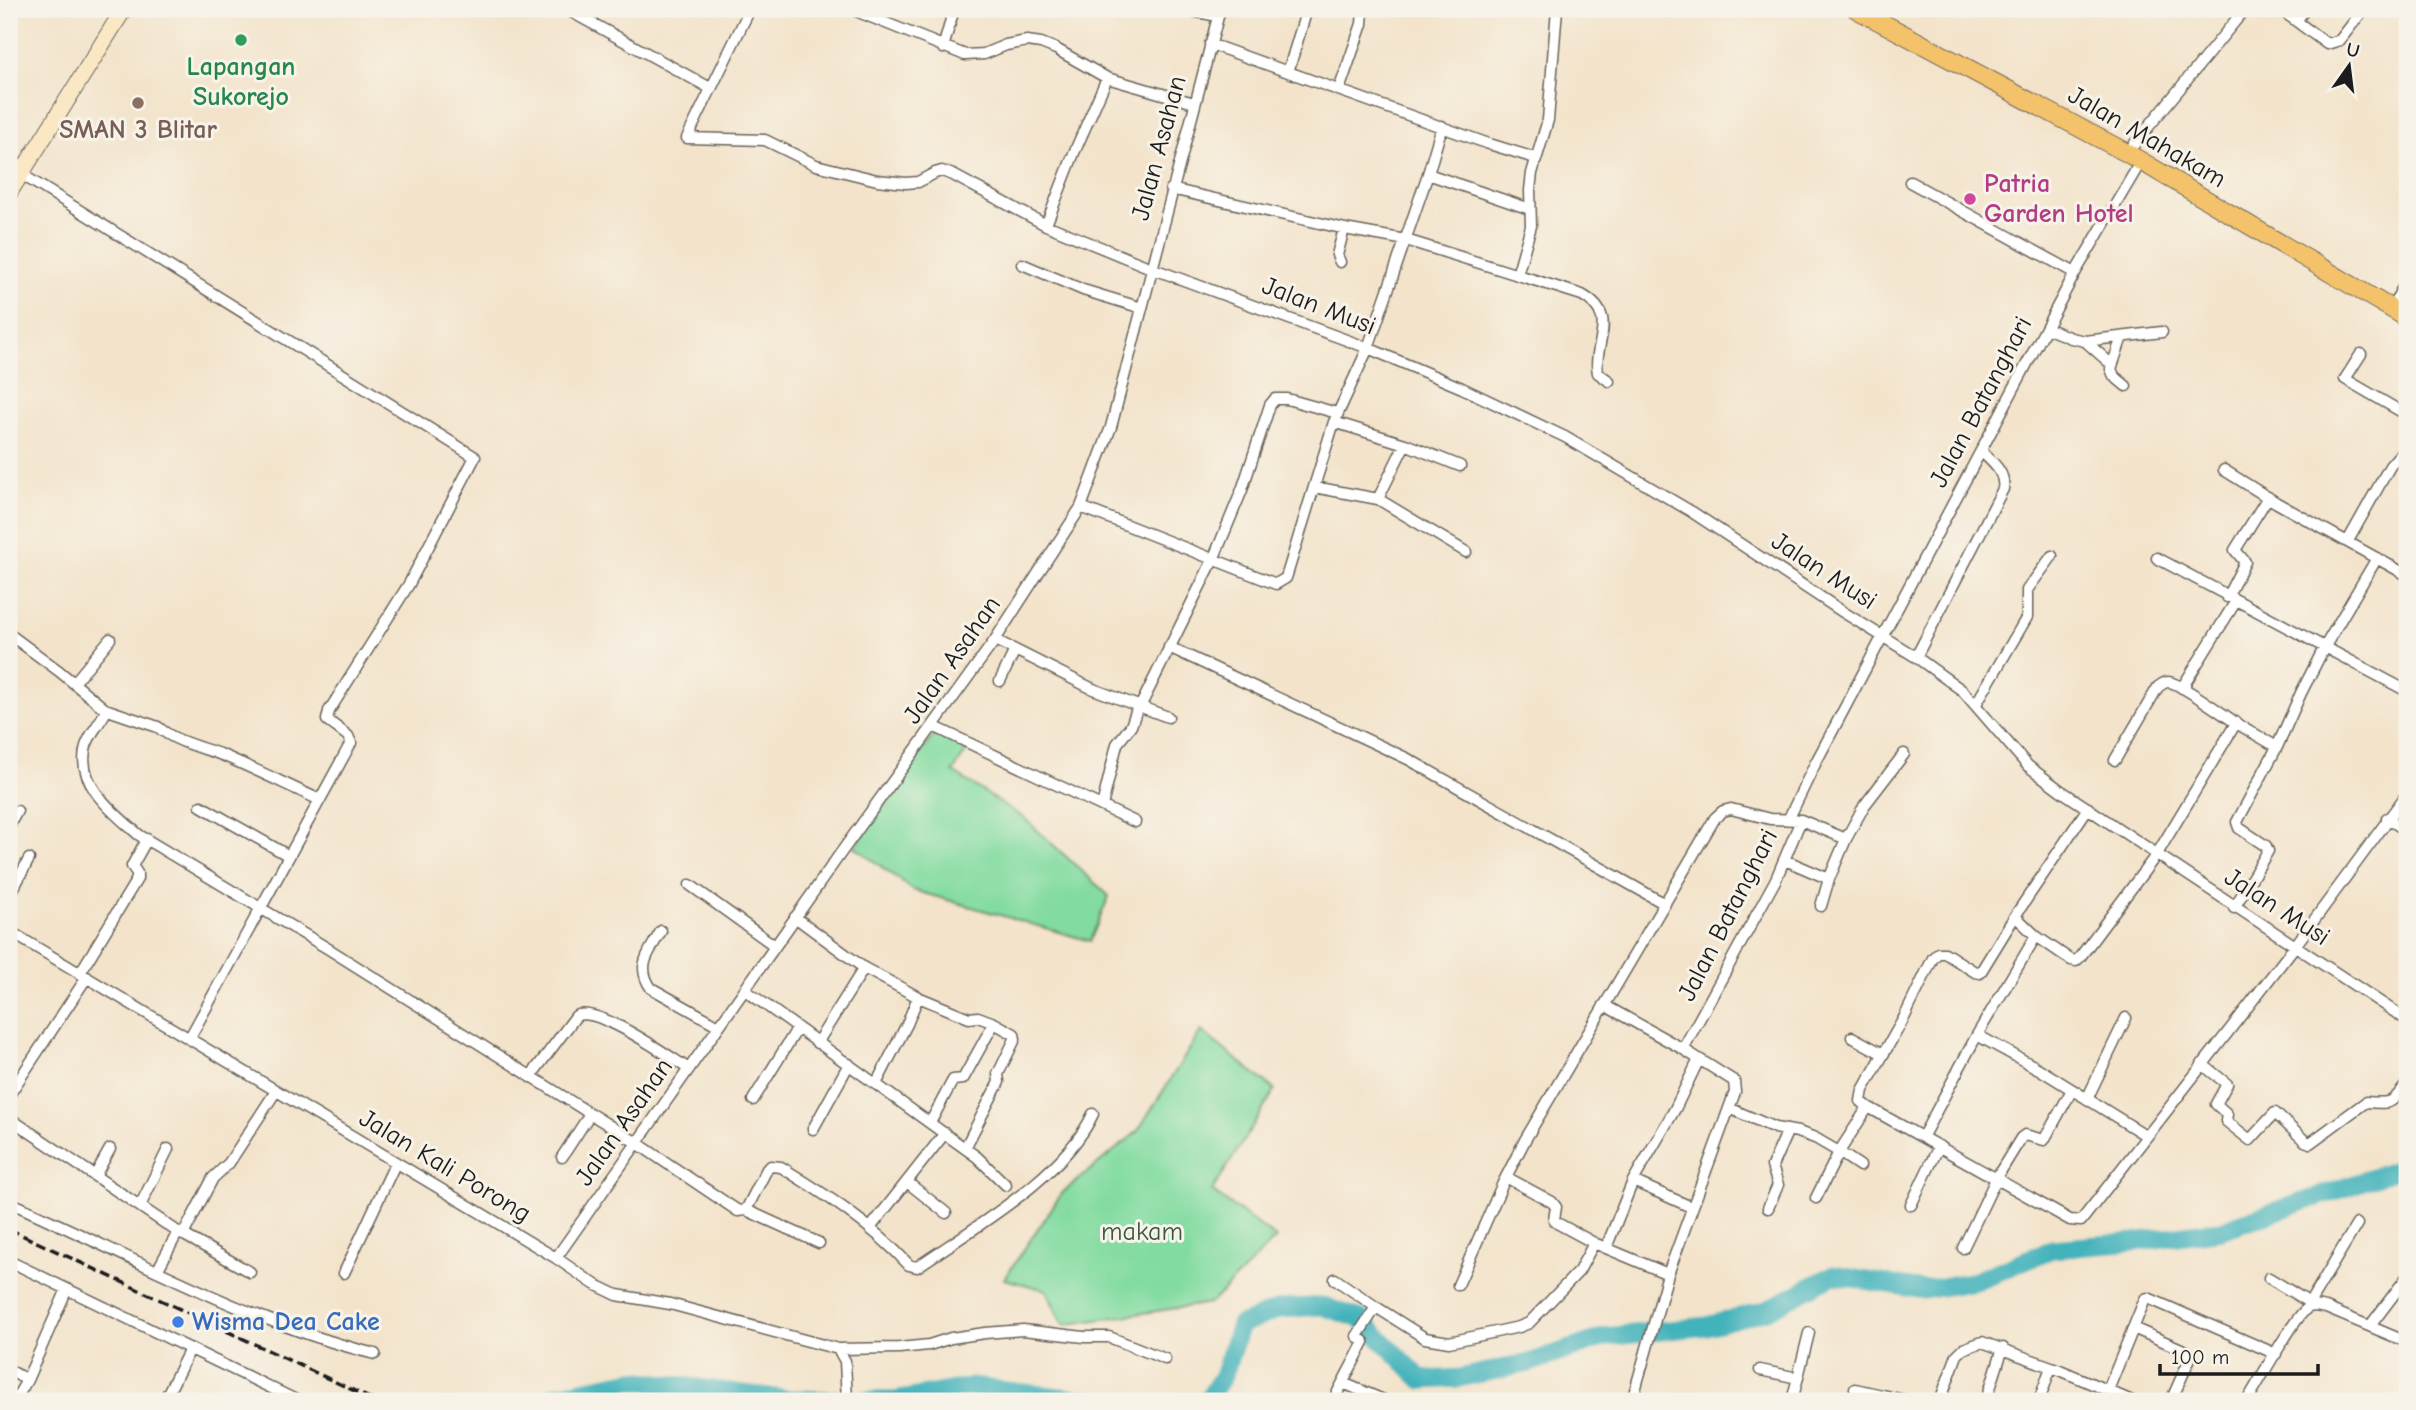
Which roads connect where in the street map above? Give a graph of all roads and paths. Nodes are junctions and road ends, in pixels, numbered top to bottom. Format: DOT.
graph roads {
  1 [pos="124,9"];
  2 [pos="566,9"];
  3 [pos="750,9"];
  4 [pos="851,9"];
  5 [pos="954,9"];
  6 [pos="1182,9"];
  7 [pos="1307,9"];
  8 [pos="1360,9"];
  9 [pos="1557,9"];
  10 [pos="1856,9"];
  11 [pos="2245,9"];
  12 [pos="2280,9"];
  13 [pos="2305,9"];
  14 [pos="2364,9"];
  15 [pos="1219,13"];
  16 [pos="2296,21"];
  17 [pos="1210,44"];
  18 [pos="943,48"];
  19 [pos="1288,72"];
  20 [pos="1103,87"];
  21 [pos="710,88"];
  22 [pos="1339,90"];
  23 [pos="1194,103"];
  24 [pos="1442,126"];
  25 [pos="1535,158"];
  26 [pos="2134,158"];
  27 [pos="21,174"];
  28 [pos="1428,174"];
  29 [pos="1910,182"];
  30 [pos="1171,189"];
  31 [pos="9,192"];
  32 [pos="1530,209"];
  33 [pos="1046,225"];
  34 [pos="1344,229"];
  35 [pos="1406,240"];
  36 [pos="1340,262"];
  37 [pos="1022,264"];
  38 [pos="1152,268"];
  39 [pos="2075,273"];
  40 [pos="1517,275"];
  41 [pos="2407,284"];
  42 [pos="1142,308"];
  43 [pos="2400,314"];
  44 [pos="2046,328"];
  45 [pos="2162,332"];
  46 [pos="2122,337"];
  47 [pos="2085,341"];
  48 [pos="1368,348"];
  49 [pos="2361,354"];
  50 [pos="2111,364"];
  51 [pos="1609,381"];
  52 [pos="2126,386"];
  53 [pos="2407,415"];
  54 [pos="1336,418"];
  55 [pos="1405,444"];
  56 [pos="2407,446"];
  57 [pos="1981,451"];
  58 [pos="1460,466"];
  59 [pos="2224,470"];
  60 [pos="1314,487"];
  61 [pos="2268,497"];
  62 [pos="1378,499"];
  63 [pos="1081,507"];
  64 [pos="2348,541"];
  65 [pos="1466,552"];
  66 [pos="2052,556"];
  67 [pos="2157,558"];
  68 [pos="2377,558"];
  69 [pos="1213,560"];
  70 [pos="2407,575"];
  71 [pos="2231,599"];
  72 [pos="9,634"];
  73 [pos="1882,636"];
  74 [pos="110,639"];
  75 [pos="995,640"];
  76 [pos="1169,648"];
  77 [pos="2324,648"];
  78 [pos="1015,650"];
  79 [pos="1916,657"];
  80 [pos="1000,681"];
  81 [pos="74,683"];
  82 [pos="2182,688"];
  83 [pos="2407,691"];
  84 [pos="1976,704"];
  85 [pos="101,706"];
  86 [pos="1139,706"];
  87 [pos="1168,717"];
  88 [pos="2236,723"];
  89 [pos="933,726"];
  90 [pos="2277,747"];
  91 [pos="1904,754"];
  92 [pos="2115,760"];
  93 [pos="2407,794"];
  94 [pos="320,800"];
  95 [pos="201,806"];
  96 [pos="1102,806"];
  97 [pos="2088,808"];
  98 [pos="17,811"];
  99 [pos="2388,818"];
  100 [pos="1795,819"];
  101 [pos="1135,822"];
  102 [pos="9,826"];
  103 [pos="2407,831"];
  104 [pos="147,839"];
  105 [pos="1846,839"];
  106 [pos="2157,854"];
  107 [pos="289,856"];
  108 [pos="29,859"];
  109 [pos="1785,860"];
  110 [pos="1829,879"];
  111 [pos="690,885"];
  112 [pos="9,897"];
  113 [pos="1665,904"];
  114 [pos="1821,906"];
  115 [pos="261,908"];
  116 [pos="2235,908"];
  117 [pos="2015,916"];
  118 [pos="795,917"];
  119 [pos="9,931"];
  120 [pos="661,931"];
  121 [pos="2036,936"];
  122 [pos="775,946"];
  123 [pos="2295,946"];
  124 [pos="864,968"];
  125 [pos="83,975"];
  126 [pos="745,990"];
  127 [pos="918,997"];
  128 [pos="1604,1004"];
  129 [pos="2126,1018"];
  130 [pos="2407,1020"];
  131 [pos="994,1023"];
  132 [pos="719,1026"];
  133 [pos="797,1029"];
  134 [pos="1977,1035"];
  135 [pos="1852,1037"];
  136 [pos="189,1039"];
  137 [pos="817,1043"];
  138 [pos="1683,1049"];
  139 [pos="1883,1054"];
  140 [pos="1699,1059"];
  141 [pos="2202,1063"];
  142 [pos="849,1064"];
  143 [pos="689,1069"];
  144 [pos="530,1077"];
  145 [pos="876,1084"];
  146 [pos="2407,1084"];
  147 [pos="2073,1090"];
  148 [pos="276,1091"];
  149 [pos="9,1095"];
  150 [pos="2087,1099"];
  151 [pos="753,1100"];
  152 [pos="1868,1107"];
  153 [pos="1729,1108"];
  154 [pos="590,1114"];
  155 [pos="1093,1114"];
  156 [pos="9,1118"];
  157 [pos="930,1123"];
  158 [pos="813,1129"];
  159 [pos="1788,1130"];
  160 [pos="944,1133"];
  161 [pos="1923,1136"];
  162 [pos="2147,1136"];
  163 [pos="637,1143"];
  164 [pos="1939,1146"];
  165 [pos="965,1148"];
  166 [pos="110,1149"];
  167 [pos="168,1149"];
  168 [pos="1839,1152"];
  169 [pos="562,1157"];
  170 [pos="395,1164"];
  171 [pos="1860,1166"];
  172 [pos="96,1174"];
  173 [pos="1506,1177"];
  174 [pos="1997,1177"];
  175 [pos="1633,1181"];
  176 [pos="907,1182"];
  177 [pos="1006,1185"];
  178 [pos="1816,1198"];
  179 [pos="9,1202"];
  180 [pos="1911,1205"];
  181 [pos="139,1206"];
  182 [pos="1691,1207"];
  183 [pos="1768,1208"];
  184 [pos="746,1210"];
  185 [pos="946,1213"];
  186 [pos="2357,1224"];
  187 [pos="871,1227"];
  188 [pos="180,1233"];
  189 [pos="819,1242"];
  190 [pos="1594,1243"];
  191 [pos="1606,1248"];
  192 [pos="1963,1248"];
  193 [pos="556,1258"];
  194 [pos="9,1261"];
  195 [pos="157,1271"];
  196 [pos="250,1272"];
  197 [pos="344,1273"];
  198 [pos="1668,1274"];
  199 [pos="2407,1277"];
  200 [pos="2269,1278"];
  201 [pos="1335,1279"];
  202 [pos="1458,1285"];
  203 [pos="67,1289"];
  204 [pos="2309,1305"];
  205 [pos="1374,1310"];
  206 [pos="2370,1326"];
  207 [pos="2133,1328"];
  208 [pos="1809,1333"];
  209 [pos="2407,1342"];
  210 [pos="2003,1348"];
  211 [pos="190,1349"];
  212 [pos="838,1349"];
  213 [pos="375,1354"];
  214 [pos="2276,1354"];
  215 [pos="1164,1359"];
  216 [pos="2051,1367"];
  217 [pos="9,1370"];
  218 [pos="1760,1370"];
  219 [pos="1798,1378"];
  220 [pos="27,1380"];
  221 [pos="1343,1383"];
  222 [pos="1855,1389"];
  223 [pos="2108,1390"];
  224 [pos="1881,1398"];
  225 [pos="293,1399"];
  226 [pos="15,1401"];
  227 [pos="164,1401"];
  228 [pos="846,1401"];
  229 [pos="1333,1401"];
  230 [pos="1386,1401"];
  231 [pos="1632,1401"];
  232 [pos="1792,1401"];
  233 [pos="1909,1401"];
  234 [pos="1940,1401"];
  235 [pos="1986,1401"];
  236 [pos="2039,1401"];
  237 [pos="2132,1401"];
  238 [pos="2171,1401"];
  239 [pos="2247,1401"];
  1 -- 27 [label="main road"];
  2 -- 21 [label="street"];
  3 -- 21 [label="street"];
  4 -- 18 [label="street"];
  5 -- 18 [label="street"];
  6 -- 15 [label="street"];
  7 -- 19 [label="street"];
  8 -- 22 [label="street"];
  9 -- 25 [label="street"];
  10 -- 26 [label="main road, Jalan Mahakam"];
  11 -- 26 [label="street, Jalan Batanghari"];
  12 -- 16 [label="street"];
  13 -- 16 [label="street"];
  14 -- 16 [label="street"];
  15 -- 17 [label="street, Jalan Asahan"];
  17 -- 19 [label="street"];
  17 -- 23 [label="street, Jalan Asahan"];
  18 -- 20 [label="street"];
  19 -- 22 [label="street"];
  20 -- 23 [label="street"];
  20 -- 33 [label="street"];
  21 -- 33 [label="street, Jalan Musi"];
  22 -- 24 [label="street"];
  23 -- 30 [label="street, Jalan Asahan"];
  24 -- 25 [label="street"];
  24 -- 28 [label="street"];
  25 -- 32 [label="street"];
  26 -- 39 [label="street, Jalan Batanghari"];
  26 -- 43 [label="main road, Jalan Mahakam"];
  27 -- 31 [label="main road"];
  27 -- 94 [label="street"];
  28 -- 32 [label="street"];
  28 -- 35 [label="street"];
  29 -- 39 [label="street"];
  30 -- 34 [label="street"];
  30 -- 38 [label="street, Jalan Asahan"];
  32 -- 40 [label="street"];
  33 -- 38 [label="street, Jalan Musi"];
  34 -- 35 [label="street"];
  34 -- 36 [label="street"];
  35 -- 40 [label="street"];
  35 -- 48 [label="street"];
  37 -- 42 [label="street"];
  38 -- 42 [label="street, Jalan Asahan"];
  38 -- 48 [label="street, Jalan Musi"];
  39 -- 44 [label="street, Jalan Batanghari"];
  40 -- 51 [label="street"];
  41 -- 43 [label="street"];
  42 -- 63 [label="street, Jalan Asahan"];
  44 -- 47 [label="street"];
  44 -- 57 [label="street, Jalan Batanghari"];
  45 -- 46 [label="street"];
  46 -- 47 [label="street"];
  46 -- 50 [label="street"];
  47 -- 50 [label="street"];
  48 -- 54 [label="street"];
  48 -- 73 [label="street, Jalan Musi"];
  49 -- 53 [label="street"];
  50 -- 52 [label="street"];
  54 -- 55 [label="street"];
  54 -- 60 [label="street"];
  54 -- 69 [label="street"];
  55 -- 58 [label="street"];
  55 -- 62 [label="street"];
  56 -- 64 [label="street"];
  57 -- 73 [label="street, Jalan Batanghari"];
  57 -- 79 [label="street"];
  59 -- 61 [label="street"];
  60 -- 62 [label="street"];
  60 -- 69 [label="street"];
  61 -- 64 [label="street"];
  61 -- 71 [label="street"];
  62 -- 65 [label="street"];
  63 -- 69 [label="street"];
  63 -- 75 [label="street, Jalan Asahan"];
  64 -- 68 [label="street"];
  66 -- 84 [label="street"];
  67 -- 71 [label="street"];
  68 -- 70 [label="street"];
  68 -- 77 [label="street"];
  69 -- 76 [label="street"];
  71 -- 77 [label="street"];
  71 -- 82 [label="street"];
  72 -- 81 [label="street"];
  73 -- 79 [label="street, Jalan Musi"];
  73 -- 100 [label="street, Jalan Batanghari"];
  74 -- 81 [label="street"];
  75 -- 78 [label="street"];
  75 -- 89 [label="street, Jalan Asahan"];
  76 -- 86 [label="street"];
  76 -- 113 [label="street"];
  77 -- 83 [label="street"];
  77 -- 90 [label="street"];
  78 -- 80 [label="street"];
  78 -- 86 [label="street"];
  79 -- 84 [label="street, Jalan Musi"];
  81 -- 85 [label="street"];
  82 -- 88 [label="street"];
  82 -- 92 [label="street"];
  84 -- 97 [label="street, Jalan Musi"];
  85 -- 94 [label="street"];
  85 -- 104 [label="street"];
  86 -- 87 [label="street"];
  86 -- 96 [label="street"];
  88 -- 90 [label="street"];
  88 -- 106 [label="street"];
  89 -- 96 [label="street"];
  89 -- 118 [label="street, Jalan Asahan"];
  90 -- 116 [label="street"];
  91 -- 105 [label="street"];
  93 -- 99 [label="street"];
  94 -- 107 [label="street"];
  95 -- 107 [label="street"];
  96 -- 101 [label="street"];
  97 -- 106 [label="street, Jalan Musi"];
  97 -- 117 [label="street"];
  98 -- 102 [label="street"];
  99 -- 103 [label="street"];
  99 -- 123 [label="street"];
  100 -- 105 [label="street"];
  100 -- 109 [label="street, Jalan Batanghari"];
  100 -- 113 [label="street"];
  104 -- 115 [label="street"];
  104 -- 125 [label="street"];
  105 -- 110 [label="street"];
  106 -- 116 [label="street, Jalan Musi"];
  106 -- 121 [label="street"];
  107 -- 115 [label="street"];
  108 -- 112 [label="street"];
  109 -- 110 [label="street"];
  109 -- 138 [label="street, Jalan Batanghari"];
  110 -- 114 [label="street"];
  111 -- 122 [label="street"];
  113 -- 128 [label="street"];
  115 -- 136 [label="street"];
  115 -- 144 [label="street"];
  116 -- 123 [label="street, Jalan Musi"];
  117 -- 121 [label="street"];
  117 -- 139 [label="street"];
  118 -- 122 [label="street, Jalan Asahan"];
  118 -- 124 [label="street"];
  119 -- 125 [label="street, Jalan Kali Porong"];
  120 -- 132 [label="street"];
  121 -- 134 [label="street"];
  122 -- 126 [label="street, Jalan Asahan"];
  123 -- 130 [label="street, Jalan Musi"];
  123 -- 141 [label="street"];
  124 -- 127 [label="street"];
  124 -- 137 [label="street"];
  125 -- 136 [label="street, Jalan Kali Porong"];
  125 -- 149 [label="street"];
  126 -- 132 [label="street, Jalan Asahan"];
  126 -- 133 [label="street"];
  127 -- 131 [label="street"];
  127 -- 145 [label="street"];
  128 -- 138 [label="street"];
  128 -- 173 [label="street"];
  129 -- 150 [label="street"];
  131 -- 157 [label="street"];
  131 -- 165 [label="street"];
  132 -- 143 [label="street, Jalan Asahan"];
  133 -- 137 [label="street"];
  133 -- 151 [label="street"];
  134 -- 147 [label="street"];
  134 -- 161 [label="street"];
  135 -- 139 [label="street"];
  136 -- 148 [label="street, Jalan Kali Porong"];
  137 -- 142 [label="street"];
  138 -- 140 [label="street"];
  139 -- 152 [label="street"];
  140 -- 153 [label="street"];
  140 -- 175 [label="street"];
  141 -- 146 [label="street"];
  141 -- 162 [label="street"];
  142 -- 145 [label="street"];
  142 -- 158 [label="street"];
  143 -- 144 [label="street"];
  143 -- 163 [label="street, Jalan Asahan"];
  144 -- 154 [label="street"];
  145 -- 157 [label="street"];
  147 -- 150 [label="street"];
  147 -- 174 [label="street"];
  148 -- 170 [label="street, Jalan Kali Porong"];
  148 -- 188 [label="street"];
  150 -- 162 [label="street"];
  152 -- 161 [label="street"];
  152 -- 168 [label="street"];
  153 -- 159 [label="street"];
  153 -- 182 [label="street"];
  154 -- 163 [label="street"];
  154 -- 169 [label="street"];
  155 -- 187 [label="street"];
  156 -- 172 [label="street"];
  157 -- 160 [label="street"];
  159 -- 168 [label="street"];
  159 -- 183 [label="street"];
  160 -- 165 [label="street"];
  160 -- 176 [label="street"];
  161 -- 164 [label="street"];
  162 -- 174 [label="street"];
  163 -- 184 [label="street"];
  163 -- 193 [label="street, Jalan Asahan"];
  164 -- 174 [label="street"];
  164 -- 180 [label="street"];
  165 -- 177 [label="street"];
  166 -- 172 [label="street"];
  167 -- 181 [label="street"];
  168 -- 171 [label="street"];
  168 -- 178 [label="street"];
  170 -- 193 [label="street, Jalan Kali Porong"];
  170 -- 197 [label="street"];
  172 -- 181 [label="street"];
  173 -- 190 [label="street"];
  173 -- 202 [label="street"];
  174 -- 192 [label="street"];
  175 -- 182 [label="street"];
  175 -- 191 [label="street"];
  176 -- 185 [label="street"];
  176 -- 187 [label="street"];
  179 -- 195 [label="street"];
  181 -- 188 [label="street"];
  182 -- 198 [label="street"];
  184 -- 187 [label="street"];
  184 -- 189 [label="street"];
  186 -- 204 [label="street"];
  188 -- 195 [label="street"];
  188 -- 196 [label="street"];
  190 -- 191 [label="street"];
  190 -- 205 [label="street"];
  191 -- 198 [label="street"];
  193 -- 212 [label="street, Jalan Kali Porong"];
  194 -- 203 [label="street"];
  195 -- 213 [label="street"];
  198 -- 231 [label="street"];
  199 -- 206 [label="street"];
  200 -- 204 [label="street"];
  201 -- 205 [label="street"];
  203 -- 211 [label="street"];
  203 -- 220 [label="street"];
  204 -- 206 [label="street"];
  204 -- 214 [label="street"];
  205 -- 221 [label="street"];
  206 -- 209 [label="street"];
  207 -- 214 [label="street"];
  207 -- 223 [label="street"];
  207 -- 238 [label="street"];
  208 -- 219 [label="street"];
  210 -- 216 [label="street"];
  210 -- 234 [label="street"];
  210 -- 235 [label="street"];
  211 -- 225 [label="street"];
  211 -- 227 [label="street"];
  212 -- 215 [label="street, Jalan Kali Porong"];
  212 -- 228 [label="street"];
  214 -- 239 [label="street"];
  216 -- 223 [label="street"];
  216 -- 236 [label="street"];
  217 -- 220 [label="street"];
  218 -- 219 [label="street"];
  219 -- 232 [label="street"];
  220 -- 226 [label="street"];
  221 -- 229 [label="street"];
  221 -- 230 [label="street"];
  222 -- 224 [label="street"];
  223 -- 237 [label="street"];
  224 -- 233 [label="street"];
}
